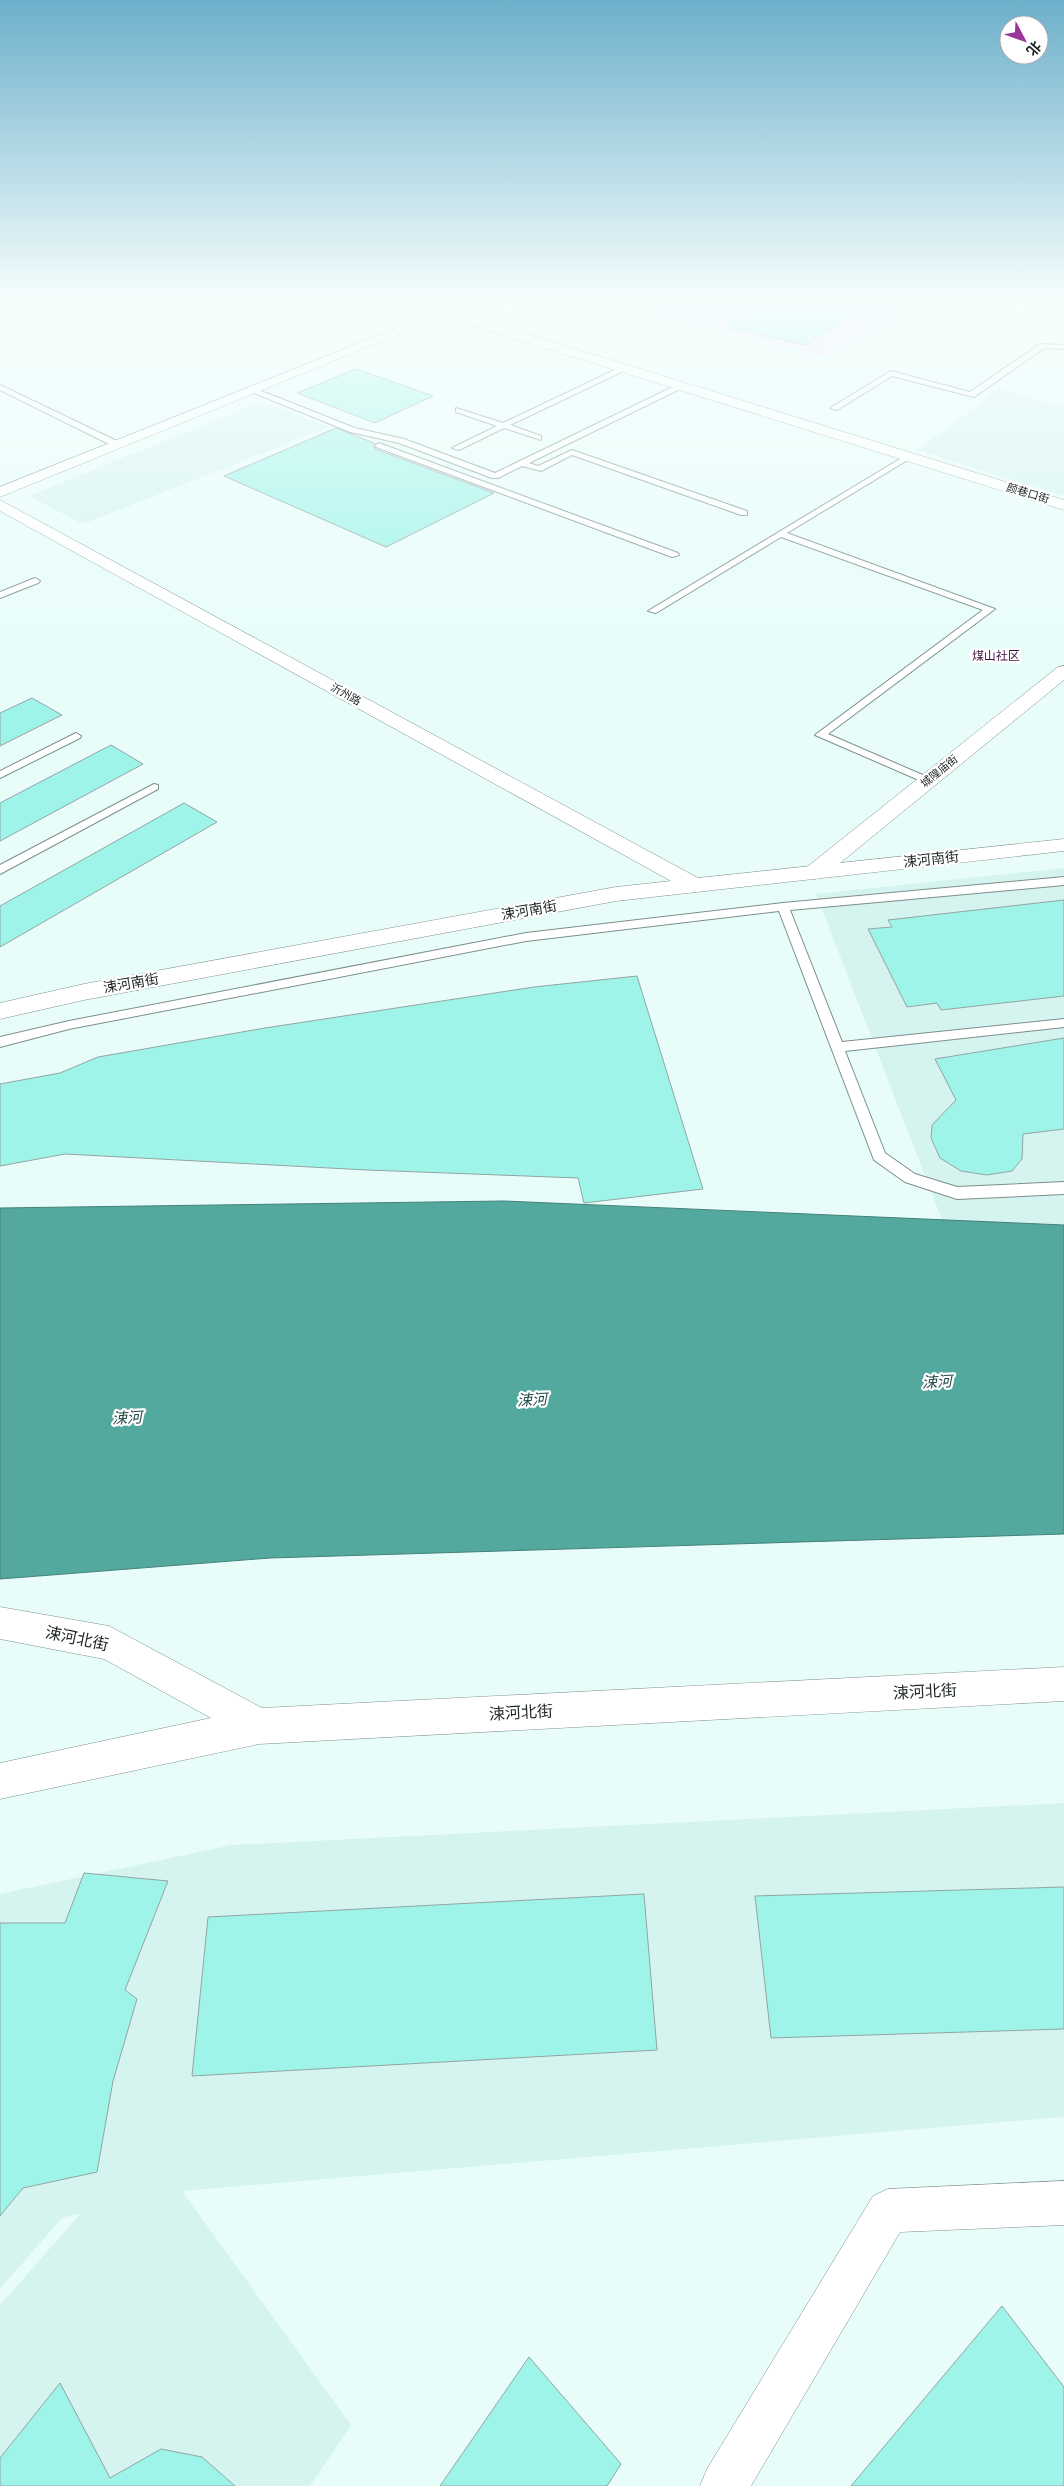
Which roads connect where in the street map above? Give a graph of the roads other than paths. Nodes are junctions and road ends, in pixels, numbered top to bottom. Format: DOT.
graph roads {
  1 [pos="61,417"];
  2 [pos="187,417"];
  3 [pos="320,417"];
  4 [pos="478,417"];
  5 [pos="522,417"];
  6 [pos="616,417"];
  7 [pos="783,417"];
  8 [pos="503,426"];
  9 [pos="538,438"];
  10 [pos="363,439"];
  11 [pos="118,445"];
  12 [pos="456,448"];
  13 [pos="908,456"];
  14 [pos="522,463"];
  15 [pos="472,467"];
  16 [pos="458,473"];
  17 [pos="0,492"];
  18 [pos="0,505"];
  19 [pos="1064,505"];
  20 [pos="744,513"];
  21 [pos="780,534"];
  22 [pos="676,554"];
  23 [pos="35,581"];
  24 [pos="0,595"];
  25 [pos="653,611"];
  26 [pos="1064,671"];
  27 [pos="76,736"];
  28 [pos="0,775"];
  29 [pos="928,781"];
  30 [pos="154,787"];
  31 [pos="1064,845"];
  32 [pos="0,870"];
  33 [pos="815,872"];
  34 [pos="1064,881"];
  35 [pos="692,884"];
  36 [pos="783,907"];
  37 [pos="84,992"];
  38 [pos="0,996"];
  39 [pos="0,1011"];
  40 [pos="0,1021"];
  41 [pos="1064,1022"];
  42 [pos="0,1042"];
  43 [pos="838,1047"];
  44 [pos="1064,1188"];
  45 [pos="0,1623"];
  46 [pos="1064,1684"];
  47 [pos="259,1726"];
  48 [pos="0,1782"];
  49 [pos="1064,2203"];
  50 [pos="724,2486"];
  1 -- 11 [label="lane"];
  2 -- 11 [label="street"];
  3 -- 15 [label="lane"];
  4 -- 8 [label="lane"];
  5 -- 8 [label="lane"];
  6 -- 14 [label="lane"];
  7 -- 13 [label="street, 颜巷口街"];
  8 -- 9 [label="lane"];
  8 -- 12 [label="lane"];
  10 -- 16 [label="lane"];
  11 -- 17 [label="street"];
  13 -- 19 [label="street, 颜巷口街"];
  13 -- 21 [label="lane"];
  14 -- 15 [label="lane"];
  14 -- 20 [label="lane"];
  15 -- 16 [label="lane"];
  16 -- 22 [label="lane"];
  18 -- 35 [label="street, 沂州路"];
  21 -- 25 [label="lane"];
  21 -- 29 [label="lane"];
  23 -- 24 [label="lane"];
  26 -- 29 [label="street, 城隍庙街"];
  27 -- 28 [label="lane"];
  29 -- 33 [label="street, 城隍庙街"];
  30 -- 32 [label="lane"];
  31 -- 33 [label="street, 涑河南街"];
  33 -- 35 [label="street, 涑河南街"];
  34 -- 36 [label="lane"];
  35 -- 37 [label="street, 涑河南街"];
  36 -- 42 [label="lane"];
  36 -- 43 [label="lane"];
  37 -- 38 [label="street"];
  37 -- 39 [label="street, 涑河南街"];
  37 -- 40 [label="street"];
  41 -- 43 [label="lane"];
  43 -- 44 [label="lane"];
  45 -- 47 [label="street, 涑河北街"];
  46 -- 47 [label="street, 涑河北街"];
  47 -- 48 [label="street"];
  49 -- 50 [label="street"];
}
